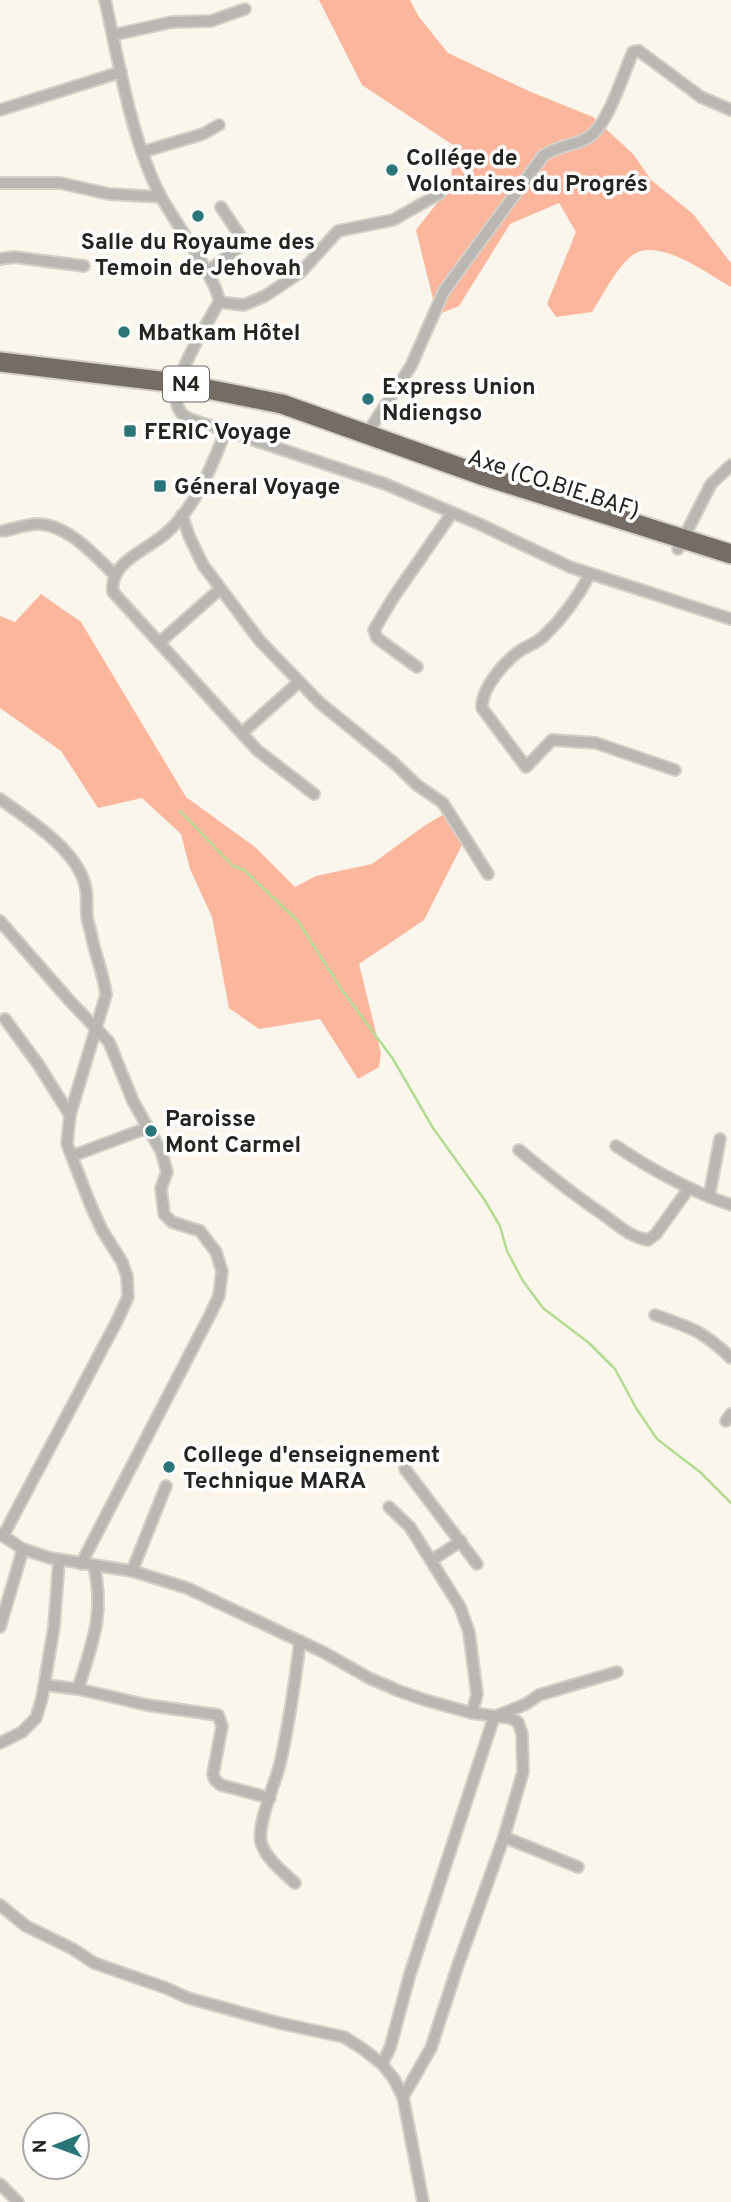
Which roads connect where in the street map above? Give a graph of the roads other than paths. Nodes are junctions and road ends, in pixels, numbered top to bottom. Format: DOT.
graph roads {
  1 [pos="105,0"];
  2 [pos="245,9"];
  3 [pos="113,36"];
  4 [pos="121,72"];
  5 [pos="0,110"];
  6 [pos="731,110"];
  7 [pos="219,125"];
  8 [pos="142,152"];
  9 [pos="0,183"];
  10 [pos="439,194"];
  11 [pos="161,197"];
  12 [pos="221,207"];
  13 [pos="0,259"];
  14 [pos="84,266"];
  15 [pos="207,272"];
  16 [pos="219,302"];
  17 [pos="0,362"];
  18 [pos="0,373"];
  19 [pos="177,388"];
  20 [pos="226,430"];
  21 [pos="364,440"];
  22 [pos="731,465"];
  23 [pos="452,513"];
  24 [pos="182,515"];
  25 [pos="3,531"];
  26 [pos="680,544"];
  27 [pos="731,554"];
  28 [pos="731,565"];
  29 [pos="590,574"];
  30 [pos="115,575"];
  31 [pos="219,590"];
  32 [pos="731,619"];
  33 [pos="160,642"];
  34 [pos="417,667"];
  35 [pos="299,682"];
  36 [pos="242,733"];
  37 [pos="675,770"];
  38 [pos="314,794"];
  39 [pos="0,799"];
  40 [pos="488,874"];
  41 [pos="0,921"];
  42 [pos="5,1019"];
  43 [pos="97,1029"];
  44 [pos="70,1115"];
  45 [pos="147,1128"];
  46 [pos="720,1139"];
  47 [pos="616,1146"];
  48 [pos="519,1150"];
  49 [pos="72,1156"];
  50 [pos="689,1188"];
  51 [pos="709,1197"];
  52 [pos="731,1205"];
  53 [pos="655,1315"];
  54 [pos="731,1357"];
  55 [pos="405,1469"];
  56 [pos="166,1486"];
  57 [pos="389,1507"];
  58 [pos="1,1535"];
  59 [pos="461,1541"];
  60 [pos="23,1549"];
  61 [pos="59,1560"];
  62 [pos="432,1560"];
  63 [pos="81,1564"];
  64 [pos="477,1564"];
  65 [pos="94,1566"];
  66 [pos="132,1571"];
  67 [pos="0,1627"];
  68 [pos="300,1642"];
  69 [pos="617,1672"];
  70 [pos="45,1685"];
  71 [pos="78,1689"];
  72 [pos="472,1713"];
  73 [pos="494,1717"];
  74 [pos="0,1743"];
  75 [pos="270,1798"];
  76 [pos="504,1837"];
  77 [pos="578,1867"];
  78 [pos="295,1883"];
  79 [pos="0,1905"];
  80 [pos="382,2064"];
  81 [pos="403,2096"];
  82 [pos="0,2185"];
  83 [pos="18,2202"];
  84 [pos="423,2202"];
  1 -- 3 [label="street"];
  2 -- 3 [label="street"];
  3 -- 4 [label="street"];
  4 -- 5 [label="street"];
  4 -- 8 [label="street"];
  6 -- 21 [label="street"];
  7 -- 8 [label="street"];
  8 -- 11 [label="street"];
  9 -- 11 [label="street"];
  10 -- 16 [label="street"];
  11 -- 15 [label="street"];
  12 -- 15 [label="street"];
  13 -- 14 [label="street"];
  15 -- 16 [label="street"];
  16 -- 19 [label="street"];
  17 -- 19 [label="highway, N4"];
  18 -- 19 [label="highway, N4"];
  19 -- 20 [label="street"];
  19 -- 21 [label="highway, N4"];
  20 -- 23 [label="street"];
  20 -- 24 [label="street"];
  21 -- 26 [label="highway, Axe (CO.BIE.BAF) / N4"];
  22 -- 26 [label="street"];
  23 -- 29 [label="street"];
  23 -- 34 [label="street"];
  24 -- 30 [label="street"];
  24 -- 31 [label="street"];
  25 -- 30 [label="street"];
  26 -- 27 [label="highway, Axe (CO.BIE.BAF) / N4"];
  26 -- 28 [label="highway, Axe (CO.BIE.BAF) / N4"];
  29 -- 32 [label="street"];
  29 -- 37 [label="street"];
  30 -- 33 [label="street"];
  31 -- 33 [label="street"];
  31 -- 35 [label="street"];
  33 -- 36 [label="street"];
  35 -- 36 [label="street"];
  35 -- 40 [label="street"];
  36 -- 38 [label="street"];
  39 -- 43 [label="street"];
  41 -- 43 [label="street"];
  42 -- 44 [label="street"];
  43 -- 44 [label="street"];
  43 -- 45 [label="street"];
  44 -- 49 [label="street"];
  45 -- 49 [label="street"];
  45 -- 63 [label="street"];
  46 -- 51 [label="street"];
  47 -- 50 [label="street"];
  48 -- 50 [label="street"];
  49 -- 58 [label="street"];
  50 -- 51 [label="street"];
  51 -- 52 [label="street"];
  53 -- 54 [label="street"];
  55 -- 59 [label="street"];
  56 -- 66 [label="street"];
  57 -- 62 [label="street"];
  58 -- 60 [label="street"];
  59 -- 62 [label="street"];
  59 -- 64 [label="street"];
  60 -- 61 [label="street"];
  60 -- 67 [label="street"];
  61 -- 63 [label="street"];
  61 -- 70 [label="street"];
  62 -- 72 [label="street"];
  63 -- 65 [label="street"];
  65 -- 66 [label="street"];
  65 -- 71 [label="street"];
  66 -- 68 [label="street"];
  68 -- 72 [label="street"];
  68 -- 75 [label="street"];
  69 -- 73 [label="street"];
  70 -- 71 [label="street"];
  70 -- 74 [label="street"];
  71 -- 75 [label="street"];
  72 -- 73 [label="street"];
  73 -- 76 [label="street"];
  73 -- 80 [label="street"];
  75 -- 78 [label="street"];
  76 -- 77 [label="street"];
  76 -- 81 [label="street"];
  79 -- 80 [label="street"];
  80 -- 81 [label="street"];
  81 -- 84 [label="street"];
  82 -- 83 [label="street"];
}
